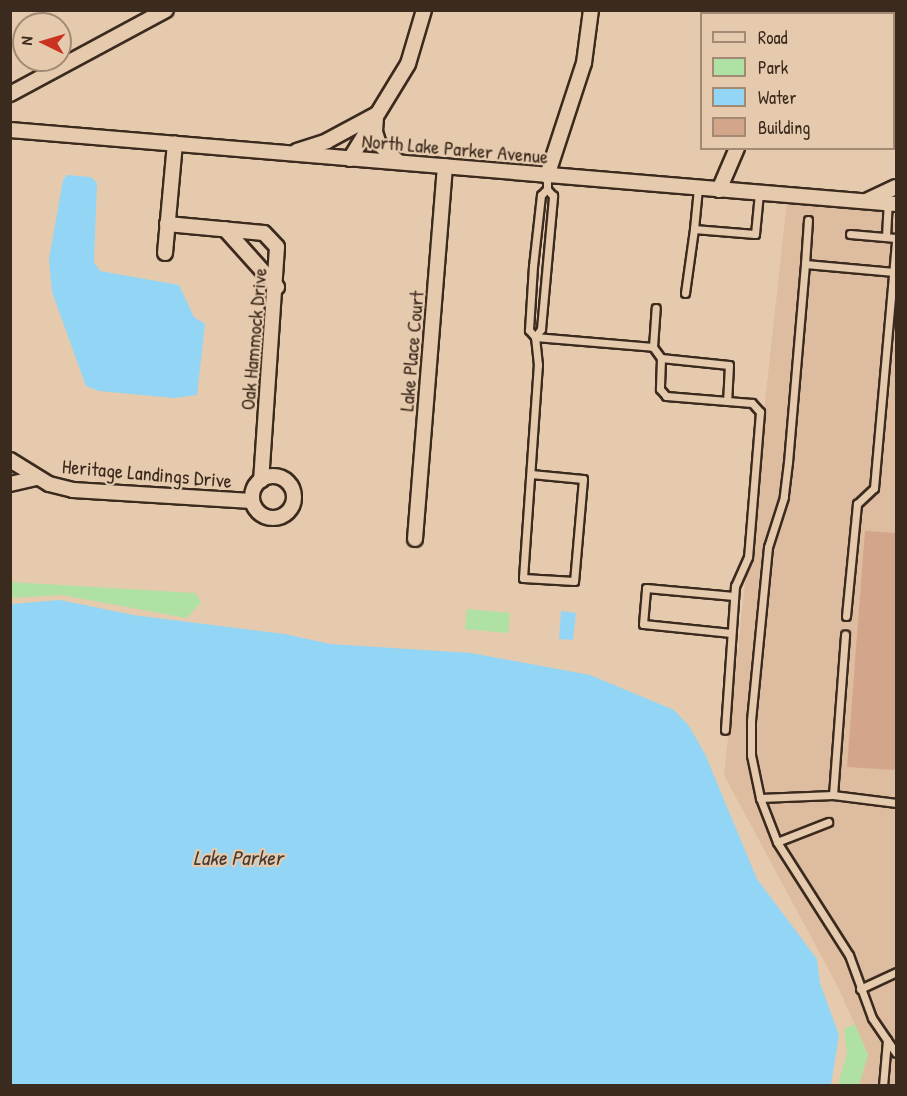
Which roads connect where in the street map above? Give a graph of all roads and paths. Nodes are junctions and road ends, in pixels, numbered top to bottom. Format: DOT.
graph roads {
  1 [pos="166,10"];
  2 [pos="424,10"];
  3 [pos="591,10"];
  4 [pos="10,94"];
  5 [pos="376,114"];
  6 [pos="10,129"];
  7 [pos="175,143"];
  8 [pos="736,150"];
  9 [pos="290,153"];
  10 [pos="350,159"];
  11 [pos="398,162"];
  12 [pos="445,166"];
  13 [pos="547,182"];
  14 [pos="897,187"];
  15 [pos="698,188"];
  16 [pos="719,190"];
  17 [pos="759,193"];
  18 [pos="862,202"];
  19 [pos="892,204"];
  20 [pos="808,220"];
  21 [pos="167,224"];
  22 [pos="225,229"];
  23 [pos="694,229"];
  24 [pos="849,234"];
  25 [pos="886,237"];
  26 [pos="897,239"];
  27 [pos="165,253"];
  28 [pos="805,264"];
  29 [pos="894,272"];
  30 [pos="277,287"];
  31 [pos="685,293"];
  32 [pos="656,308"];
  33 [pos="535,337"];
  34 [pos="653,347"];
  35 [pos="661,358"];
  36 [pos="727,401"];
  37 [pos="10,460"];
  38 [pos="531,474"];
  39 [pos="37,478"];
  40 [pos="261,480"];
  41 [pos="10,484"];
  42 [pos="252,501"];
  43 [pos="415,539"];
  44 [pos="734,596"];
  45 [pos="846,616"];
  46 [pos="731,633"];
  47 [pos="845,634"];
  48 [pos="725,730"];
  49 [pos="833,795"];
  50 [pos="760,798"];
  51 [pos="897,803"];
  52 [pos="828,822"];
  53 [pos="777,842"];
  54 [pos="897,972"];
  55 [pos="860,989"];
  56 [pos="887,1040"];
  57 [pos="897,1053"];
  58 [pos="883,1086"];
  1 -- 4 [label="street"];
  2 -- 5 [label="street"];
  3 -- 13 [label="street"];
  5 -- 9 [label="street"];
  5 -- 10 [label="street"];
  5 -- 11 [label="street"];
  6 -- 7 [label="street, North Lake Parker Avenue"];
  7 -- 9 [label="street, North Lake Parker Avenue"];
  7 -- 21 [label="street"];
  8 -- 16 [label="street"];
  9 -- 10 [label="street, North Lake Parker Avenue"];
  10 -- 11 [label="street, North Lake Parker Avenue"];
  11 -- 12 [label="street, North Lake Parker Avenue"];
  12 -- 13 [label="street, North Lake Parker Avenue"];
  12 -- 43 [label="street, Lake Place Court"];
  13 -- 15 [label="street, North Lake Parker Avenue"];
  13 -- 33 [label="lane"];
  13 -- 33 [label="lane"];
  14 -- 18 [label="street"];
  15 -- 16 [label="street, North Lake Parker Avenue"];
  15 -- 23 [label="lane"];
  16 -- 17 [label="street, North Lake Parker Avenue"];
  17 -- 18 [label="street, North Lake Parker Avenue"];
  17 -- 23 [label="lane"];
  18 -- 19 [label="street, North Lake Parker Avenue"];
  19 -- 25 [label="lane"];
  20 -- 28 [label="lane"];
  21 -- 22 [label="street, Oak Hammock Drive"];
  21 -- 27 [label="street"];
  22 -- 30 [label="street"];
  22 -- 30 [label="street, Oak Hammock Drive"];
  23 -- 31 [label="lane"];
  24 -- 25 [label="lane"];
  25 -- 26 [label="lane"];
  26 -- 29 [label="lane"];
  28 -- 29 [label="lane"];
  28 -- 50 [label="lane"];
  29 -- 45 [label="lane"];
  30 -- 40 [label="street, Oak Hammock Drive"];
  32 -- 34 [label="lane"];
  33 -- 34 [label="lane"];
  33 -- 38 [label="lane"];
  34 -- 35 [label="lane"];
  35 -- 36 [label="lane"];
  35 -- 36 [label="lane"];
  36 -- 44 [label="lane"];
  37 -- 39 [label="street, Heritage Landings Drive"];
  38 -- 38 [label="lane"];
  39 -- 41 [label="street"];
  39 -- 42 [label="street, Heritage Landings Drive"];
  40 -- 42 [label="street"];
  40 -- 42 [label="street"];
  44 -- 46 [label="lane"];
  44 -- 46 [label="lane"];
  46 -- 48 [label="lane"];
  47 -- 49 [label="lane"];
  49 -- 50 [label="lane"];
  49 -- 51 [label="lane"];
  50 -- 53 [label="lane"];
  52 -- 53 [label="lane"];
  53 -- 55 [label="lane"];
  54 -- 55 [label="lane"];
  55 -- 56 [label="lane"];
  56 -- 57 [label="lane"];
  56 -- 58 [label="lane"];
}
